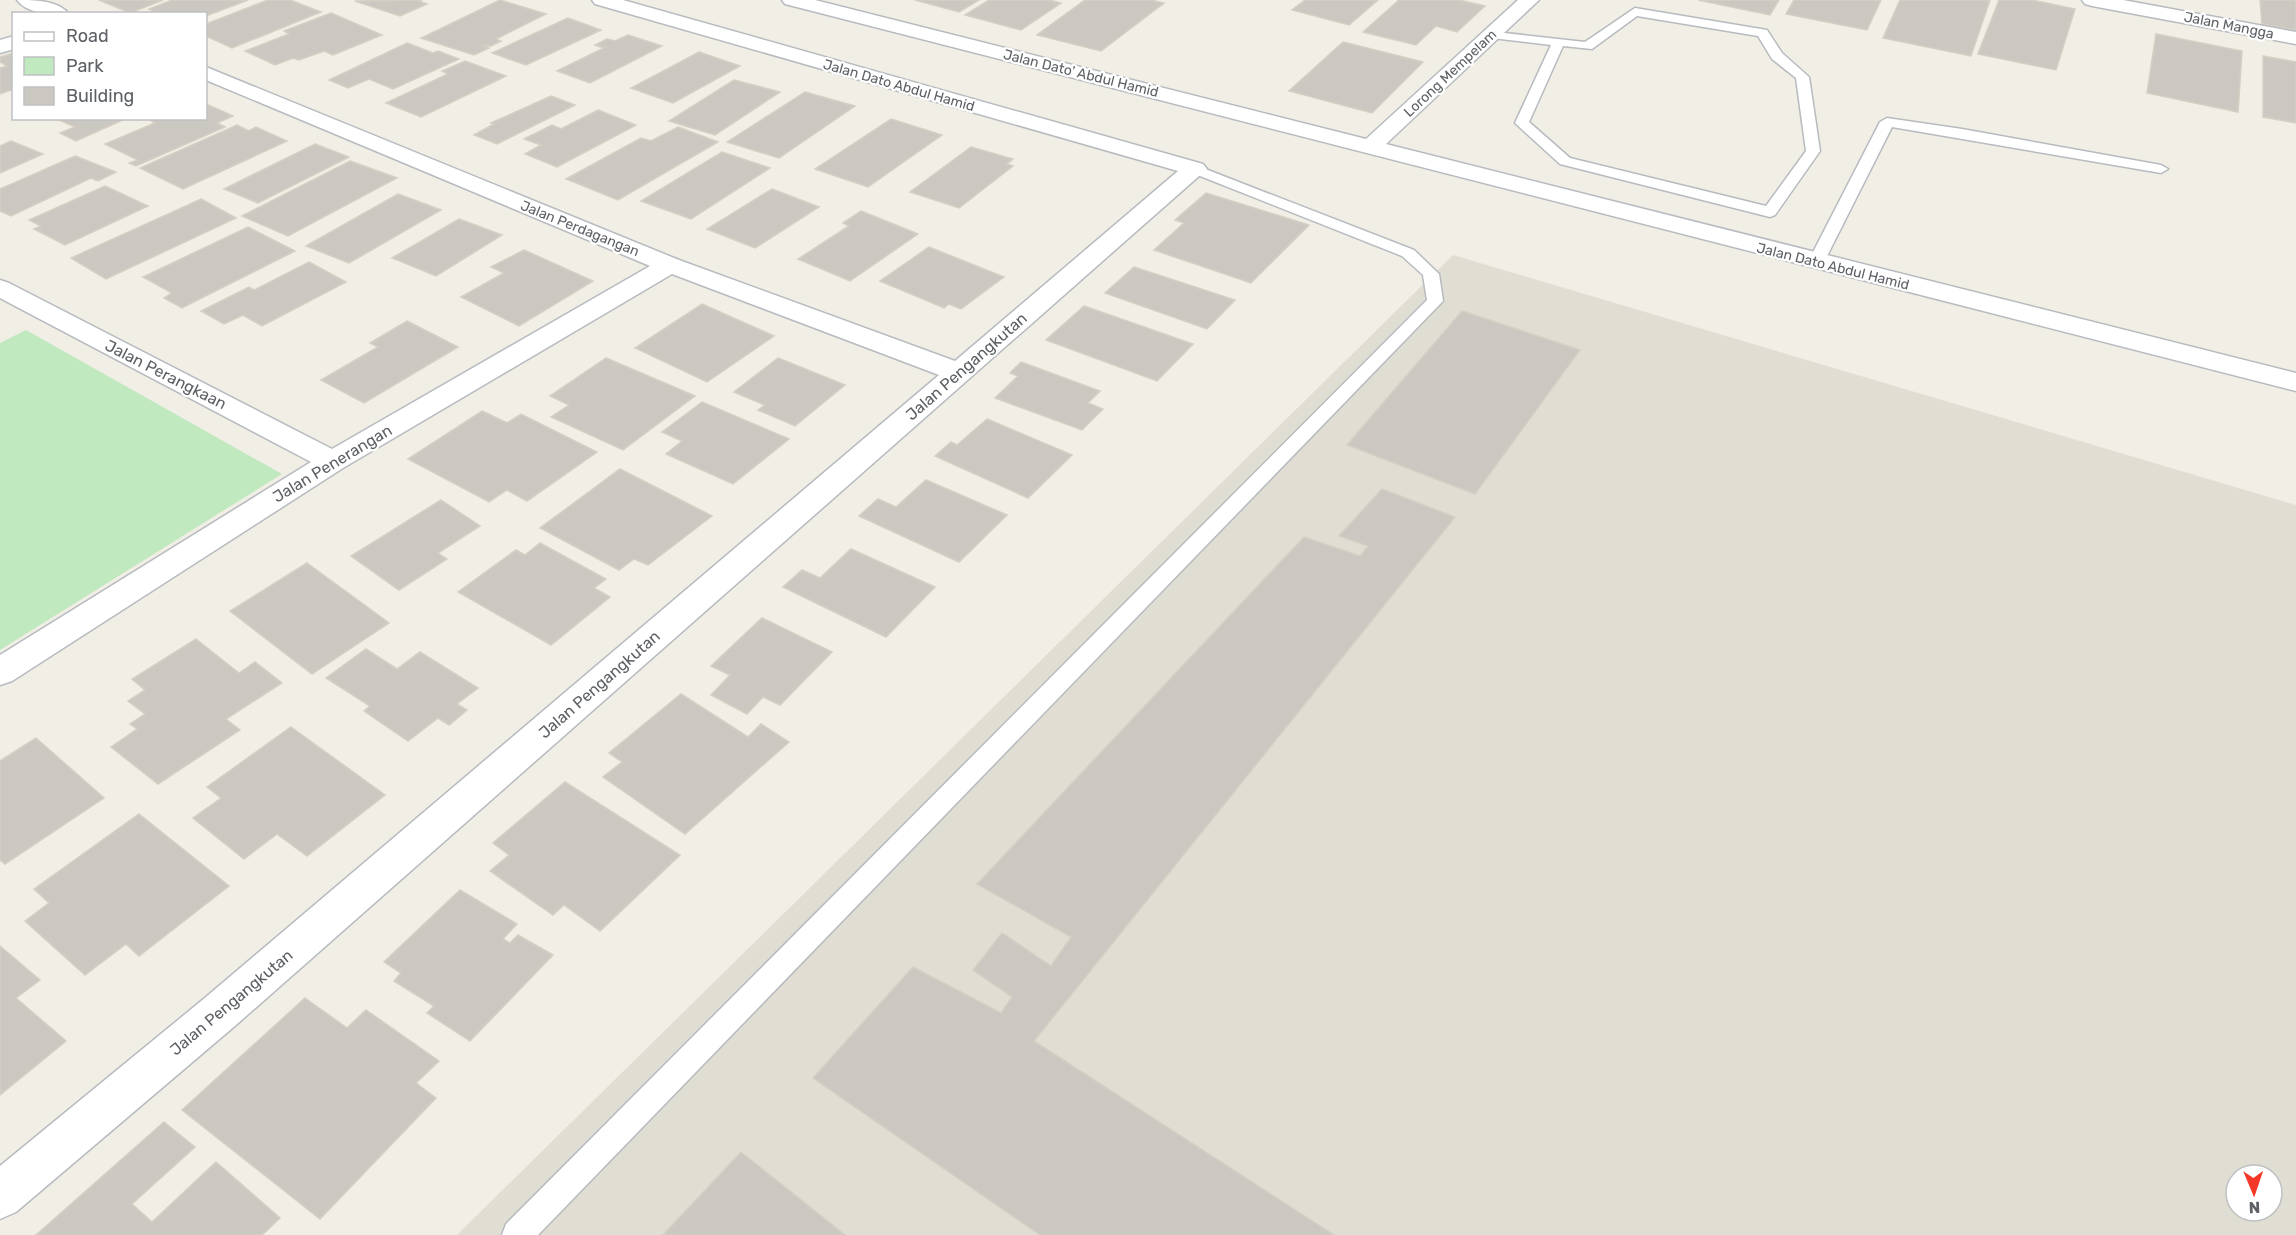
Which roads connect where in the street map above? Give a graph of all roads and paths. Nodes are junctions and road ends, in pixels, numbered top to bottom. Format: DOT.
graph roads {
  1 [pos="27,0"];
  2 [pos="602,0"];
  3 [pos="792,0"];
  4 [pos="1529,0"];
  5 [pos="2092,0"];
  6 [pos="55,12"];
  7 [pos="1492,34"];
  8 [pos="2296,38"];
  9 [pos="1559,42"];
  10 [pos="207,73"];
  11 [pos="1371,146"];
  12 [pos="1195,170"];
  13 [pos="2162,170"];
  14 [pos="1816,262"];
  15 [pos="670,265"];
  16 [pos="0,288"];
  17 [pos="958,372"];
  18 [pos="2296,382"];
  19 [pos="333,461"];
  20 [pos="0,672"];
  21 [pos="0,1196"];
  22 [pos="517,1235"];
  1 -- 6 [label="street"];
  2 -- 12 [label="street, Jalan Dato Abdul Hamid"];
  3 -- 11 [label="street, Jalan Dato' Abdul Hamid"];
  4 -- 7 [label="street, Lorong Mempelam"];
  5 -- 8 [label="street, Jalan Mangga"];
  7 -- 9 [label="lane"];
  7 -- 11 [label="street, Lorong Mempelam"];
  9 -- 9 [label="lane"];
  10 -- 15 [label="street, Jalan Perdagangan"];
  11 -- 14 [label="street, Jalan Dato Abdul Hamid"];
  12 -- 17 [label="street, Jalan Pengangkutan"];
  12 -- 22 [label="lane"];
  13 -- 14 [label="lane"];
  14 -- 18 [label="street, Jalan Dato Abdul Hamid"];
  15 -- 17 [label="street, Jalan Perdagangan"];
  15 -- 19 [label="street, Jalan Penerangan"];
  16 -- 19 [label="street, Jalan Perangkaan"];
  17 -- 21 [label="street, Jalan Pengangkutan"];
  19 -- 20 [label="street, Jalan Penerangan"];
}
